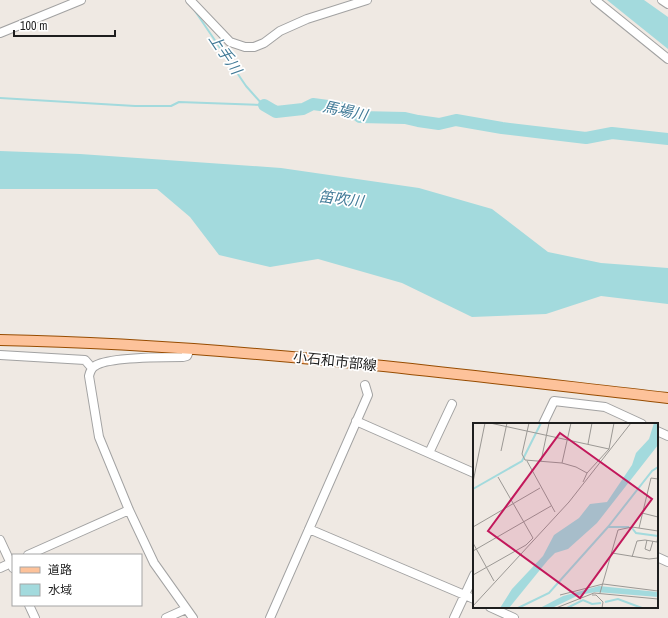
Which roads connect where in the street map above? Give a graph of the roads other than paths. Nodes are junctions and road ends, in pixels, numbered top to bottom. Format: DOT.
graph roads {
  1 [pos="81,0"];
  2 [pos="365,0"];
  3 [pos="595,0"];
  4 [pos="662,0"];
  5 [pos="192,2"];
  6 [pos="668,4"];
  7 [pos="0,33"];
  8 [pos="668,59"];
  9 [pos="0,340"];
  10 [pos="190,349"];
  11 [pos="0,355"];
  12 [pos="92,368"];
  13 [pos="365,385"];
  14 [pos="668,398"];
  15 [pos="452,404"];
  16 [pos="356,421"];
  17 [pos="543,423"];
  18 [pos="640,423"];
  19 [pos="658,431"];
  20 [pos="668,436"];
  21 [pos="429,453"];
  22 [pos="473,473"];
  23 [pos="129,510"];
  24 [pos="309,529"];
  25 [pos="0,540"];
  26 [pos="30,554"];
  27 [pos="658,557"];
  28 [pos="668,562"];
  29 [pos="12,564"];
  30 [pos="0,568"];
  31 [pos="473,577"];
  32 [pos="465,595"];
  33 [pos="473,599"];
  34 [pos="29,606"];
  35 [pos="492,608"];
  36 [pos="186,609"];
  37 [pos="35,618"];
  38 [pos="166,618"];
  39 [pos="193,618"];
  40 [pos="270,618"];
  41 [pos="454,618"];
  42 [pos="514,618"];
  1 -- 7 [label="street"];
  2 -- 5 [label="street"];
  3 -- 8 [label="street"];
  4 -- 6 [label="street"];
  9 -- 10 [label="main road, 小石和市部線"];
  10 -- 12 [label="street"];
  10 -- 14 [label="main road, 小石和市部線"];
  11 -- 12 [label="street"];
  12 -- 23 [label="street"];
  13 -- 16 [label="street"];
  15 -- 21 [label="street"];
  16 -- 21 [label="street"];
  16 -- 24 [label="street"];
  17 -- 18 [label="street"];
  19 -- 20 [label="street"];
  21 -- 22 [label="street"];
  23 -- 26 [label="street"];
  23 -- 36 [label="street"];
  24 -- 32 [label="street"];
  24 -- 40 [label="street"];
  25 -- 29 [label="street"];
  27 -- 28 [label="street"];
  29 -- 30 [label="street"];
  31 -- 32 [label="street"];
  32 -- 33 [label="street"];
  32 -- 41 [label="street"];
  34 -- 37 [label="street"];
  35 -- 42 [label="street"];
  36 -- 38 [label="street"];
  36 -- 39 [label="street"];
}
